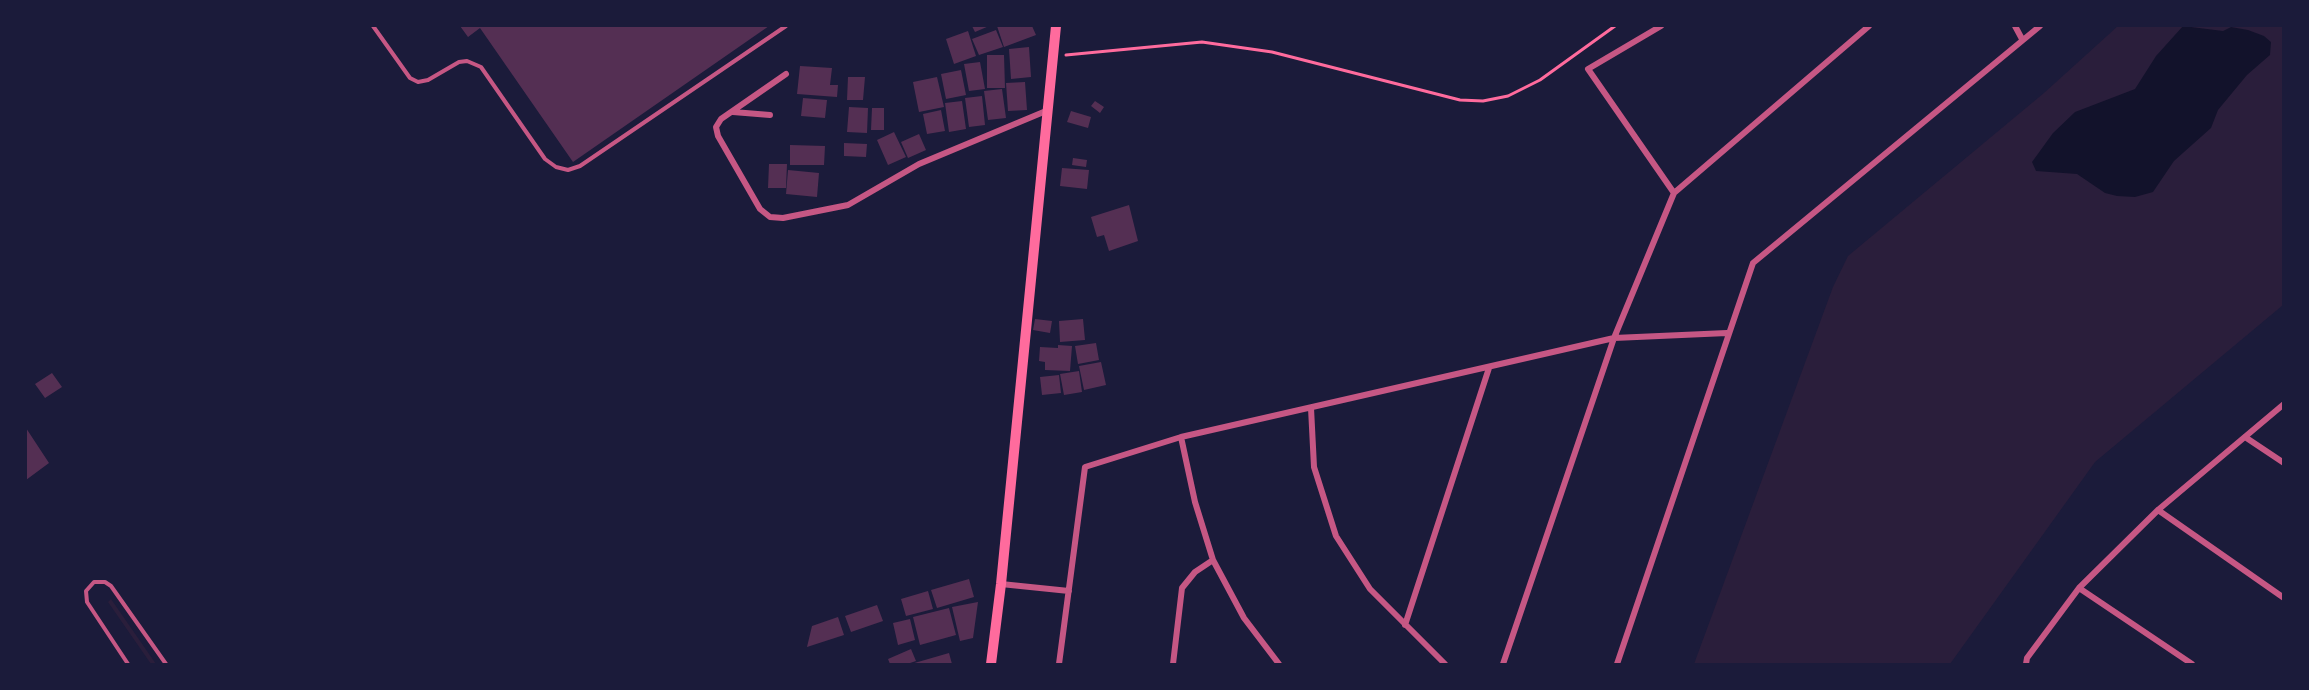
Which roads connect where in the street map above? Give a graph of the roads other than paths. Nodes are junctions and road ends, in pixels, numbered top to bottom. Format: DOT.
graph roads {
  1 [pos="373,26"];
  2 [pos="786,26"];
  3 [pos="1056,26"];
  4 [pos="1660,26"];
  5 [pos="1869,26"];
  6 [pos="2014,26"];
  7 [pos="2040,26"];
  8 [pos="2022,39"];
  9 [pos="786,74"];
  10 [pos="1046,111"];
  11 [pos="732,112"];
  12 [pos="770,115"];
  13 [pos="1674,193"];
  14 [pos="1727,333"];
  15 [pos="1614,338"];
  16 [pos="1489,368"];
  17 [pos="2283,405"];
  18 [pos="1311,408"];
  19 [pos="1181,437"];
  20 [pos="2245,437"];
  21 [pos="2283,463"];
  22 [pos="2158,510"];
  23 [pos="1213,560"];
  24 [pos="1001,584"];
  25 [pos="2079,588"];
  26 [pos="1069,591"];
  27 [pos="2283,598"];
  28 [pos="1405,625"];
  29 [pos="128,664"];
  30 [pos="166,664"];
  31 [pos="991,664"];
  32 [pos="1059,664"];
  33 [pos="1173,664"];
  34 [pos="1279,664"];
  35 [pos="1445,664"];
  36 [pos="1503,664"];
  37 [pos="1617,664"];
  38 [pos="2026,664"];
  39 [pos="2192,664"];
  1 -- 2 [label="lane"];
  3 -- 10 [label="main road"];
  4 -- 13 [label="street"];
  5 -- 13 [label="street"];
  6 -- 8 [label="street"];
  7 -- 8 [label="street"];
  8 -- 14 [label="street"];
  9 -- 11 [label="street"];
  10 -- 11 [label="street"];
  10 -- 24 [label="main road"];
  11 -- 12 [label="street"];
  13 -- 15 [label="street"];
  14 -- 15 [label="street"];
  14 -- 37 [label="street"];
  15 -- 16 [label="street"];
  15 -- 36 [label="street"];
  16 -- 18 [label="street"];
  16 -- 28 [label="street"];
  17 -- 20 [label="street"];
  18 -- 19 [label="street"];
  18 -- 28 [label="street"];
  19 -- 23 [label="street"];
  19 -- 26 [label="street"];
  20 -- 21 [label="street"];
  20 -- 22 [label="street"];
  22 -- 25 [label="street"];
  22 -- 27 [label="street"];
  23 -- 33 [label="street"];
  23 -- 34 [label="street"];
  24 -- 26 [label="street"];
  24 -- 31 [label="main road"];
  25 -- 38 [label="street"];
  25 -- 39 [label="street"];
  26 -- 32 [label="street"];
  28 -- 35 [label="street"];
  29 -- 30 [label="lane"];
}
